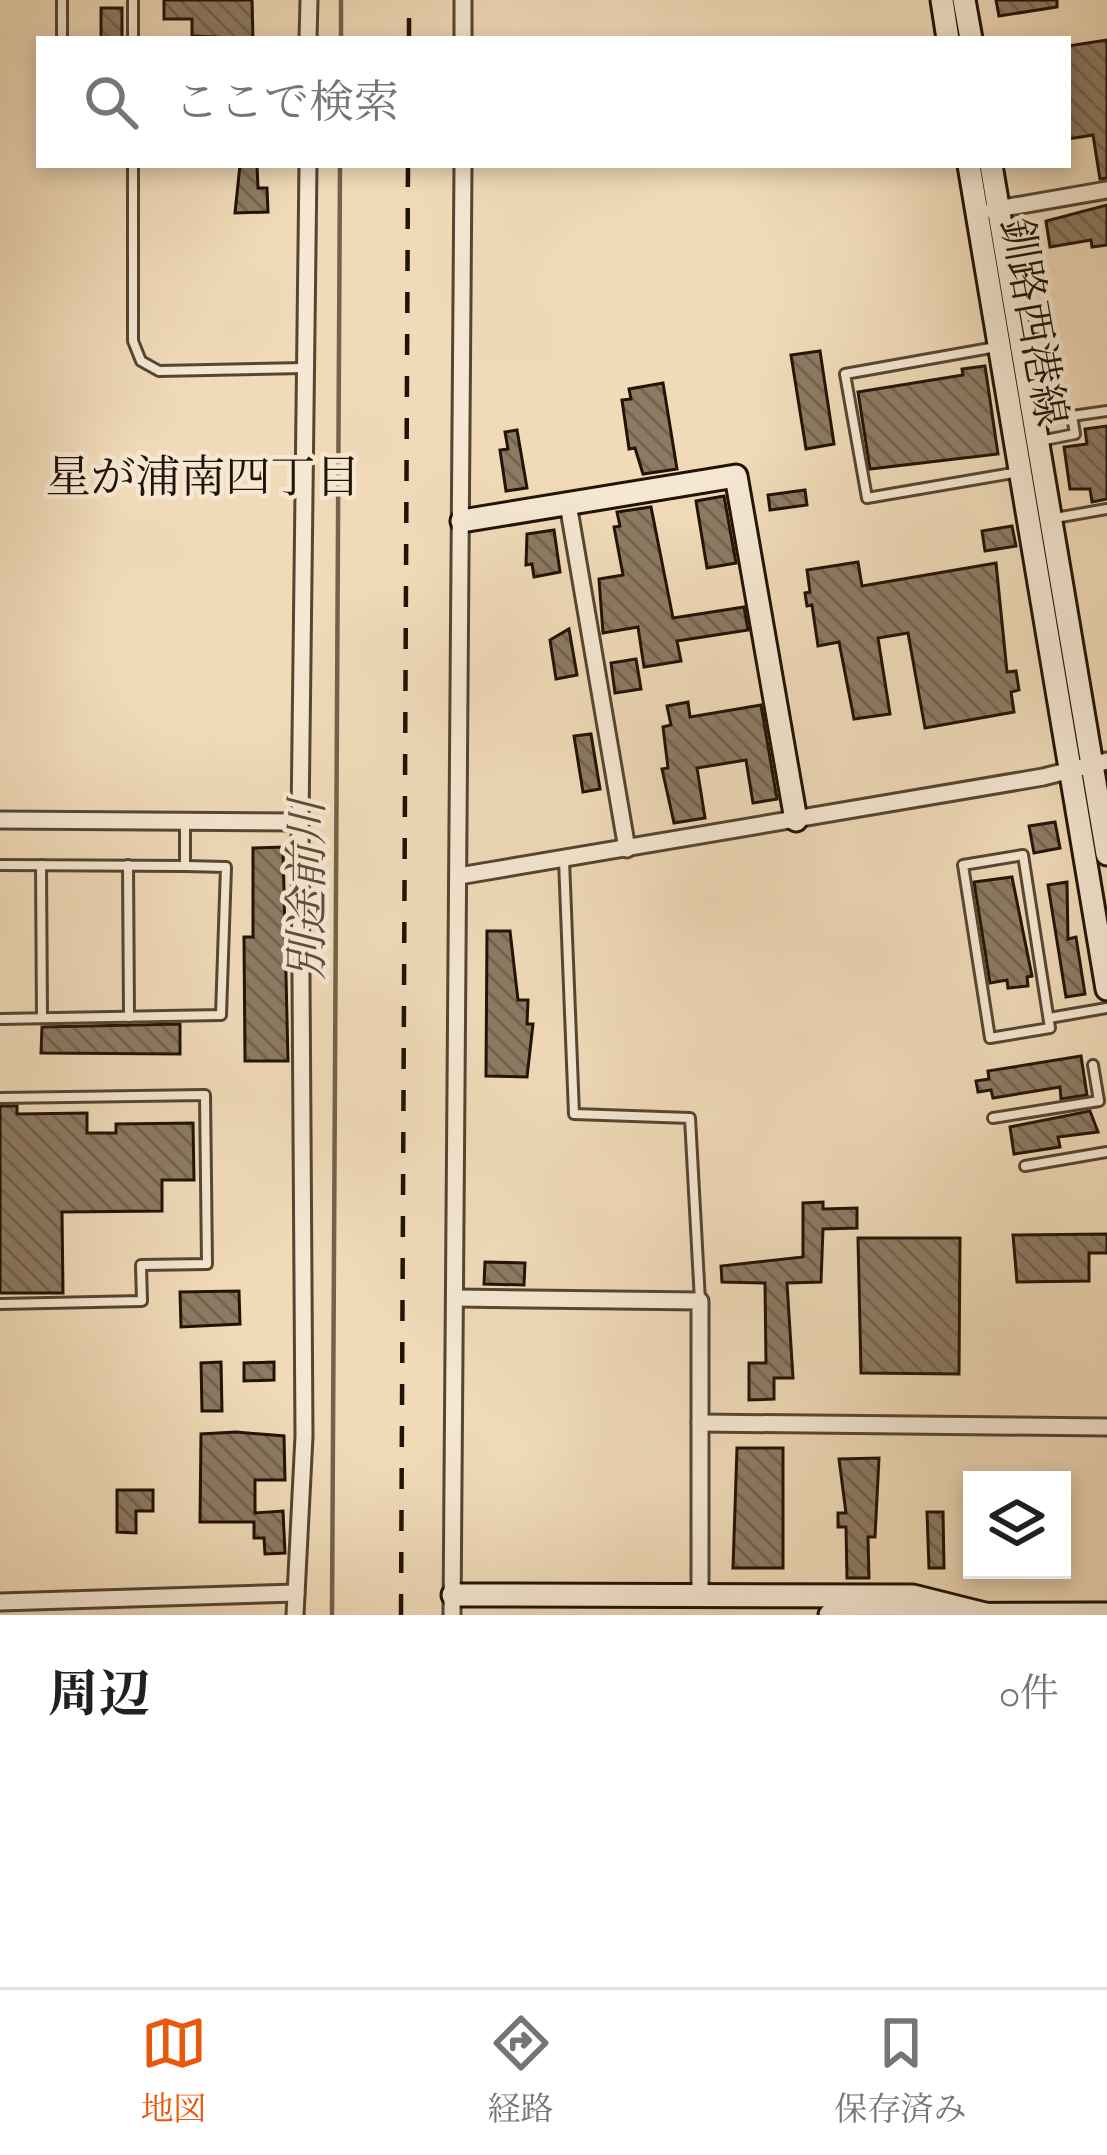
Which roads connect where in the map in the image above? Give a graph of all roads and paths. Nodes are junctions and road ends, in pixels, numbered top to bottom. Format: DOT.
graph roads {
  1 [pos="62,0"];
  2 [pos="134,0"];
  3 [pos="309,0"];
  4 [pos="463,0"];
  5 [pos="942,0"];
  6 [pos="964,0"];
  7 [pos="62,36"];
  8 [pos="133,36"];
  9 [pos="308,36"];
  10 [pos="463,36"];
  11 [pos="948,36"];
  12 [pos="970,36"];
  13 [pos="133,168"];
  14 [pos="308,168"];
  15 [pos="463,168"];
  16 [pos="971,168"];
  17 [pos="991,168"];
  18 [pos="1107,190"];
  19 [pos="988,211"];
  20 [pos="1010,344"];
  21 [pos="306,368"];
  22 [pos="1107,411"];
  23 [pos="1039,441"];
  24 [pos="1021,471"];
  25 [pos="568,505"];
  26 [pos="1107,509"];
  27 [pos="1052,518"];
  28 [pos="462,521"];
  29 [pos="1091,767"];
  30 [pos="0,820"];
  31 [pos="796,820"];
  32 [pos="185,822"];
  33 [pos="300,823"];
  34 [pos="627,849"];
  35 [pos="1107,854"];
  36 [pos="564,859"];
  37 [pos="0,865"];
  38 [pos="41,865"];
  39 [pos="128,866"];
  40 [pos="185,866"];
  41 [pos="459,876"];
  42 [pos="1107,988"];
  43 [pos="1107,1009"];
  44 [pos="129,1016"];
  45 [pos="0,1018"];
  46 [pos="42,1018"];
  47 [pos="1049,1018"];
  48 [pos="1093,1065"];
  49 [pos="1102,1092"];
  50 [pos="0,1098"];
  51 [pos="993,1118"];
  52 [pos="1107,1153"];
  53 [pos="1025,1166"];
  54 [pos="458,1298"];
  55 [pos="700,1301"];
  56 [pos="0,1304"];
  57 [pos="700,1423"];
  58 [pos="1107,1427"];
  59 [pos="296,1592"];
  60 [pos="700,1597"];
  61 [pos="0,1602"];
  62 [pos="453,1605"];
  63 [pos="914,1614"];
  64 [pos="985,1614"];
  65 [pos="1107,1614"];
  66 [pos="295,1615"];
  67 [pos="830,1615"];
  1 -- 7 [label="lane"];
  2 -- 8 [label="lane"];
  3 -- 9 [label="street"];
  4 -- 10 [label="street"];
  5 -- 11 [label="main road"];
  6 -- 12 [label="main road"];
  13 -- 21 [label="lane"];
  14 -- 21 [label="street"];
  15 -- 28 [label="street"];
  16 -- 19 [label="main road, 釧路西港線"];
  17 -- 19 [label="main road, 釧路西港線"];
  18 -- 19 [label="street"];
  19 -- 20 [label="main road, 釧路西港線"];
  20 -- 23 [label="main road, 釧路西港線"];
  20 -- 24 [label="main road, 釧路西港線"];
  20 -- 24 [label="lane"];
  21 -- 33 [label="street"];
  22 -- 23 [label="lane"];
  23 -- 27 [label="main road, 釧路西港線"];
  24 -- 29 [label="main road, 釧路西港線"];
  25 -- 28 [label="main road"];
  25 -- 31 [label="main road"];
  25 -- 34 [label="street"];
  26 -- 27 [label="lane"];
  27 -- 29 [label="main road, 釧路西港線"];
  28 -- 41 [label="street"];
  29 -- 31 [label="street"];
  29 -- 35 [label="main road, 釧路西港線"];
  29 -- 42 [label="main road, 釧路西港線"];
  30 -- 32 [label="street"];
  31 -- 34 [label="street"];
  32 -- 33 [label="street"];
  32 -- 40 [label="lane"];
  33 -- 59 [label="street"];
  34 -- 36 [label="street"];
  36 -- 41 [label="street"];
  36 -- 55 [label="lane"];
  37 -- 38 [label="lane"];
  38 -- 39 [label="lane"];
  38 -- 46 [label="lane"];
  39 -- 40 [label="lane"];
  39 -- 44 [label="lane"];
  40 -- 44 [label="lane"];
  41 -- 54 [label="street"];
  43 -- 47 [label="lane"];
  44 -- 46 [label="lane"];
  45 -- 46 [label="lane"];
  47 -- 47 [label="lane"];
  48 -- 49 [label="lane"];
  49 -- 51 [label="lane"];
  50 -- 56 [label="lane"];
  52 -- 53 [label="lane"];
  54 -- 55 [label="street"];
  54 -- 62 [label="street"];
  55 -- 57 [label="street"];
  57 -- 58 [label="street"];
  57 -- 60 [label="street"];
  59 -- 61 [label="street"];
  59 -- 66 [label="street"];
  60 -- 62 [label="main road"];
  60 -- 64 [label="main road"];
  63 -- 64 [label="main road"];
  63 -- 67 [label="main road"];
  64 -- 65 [label="main road"];
}
